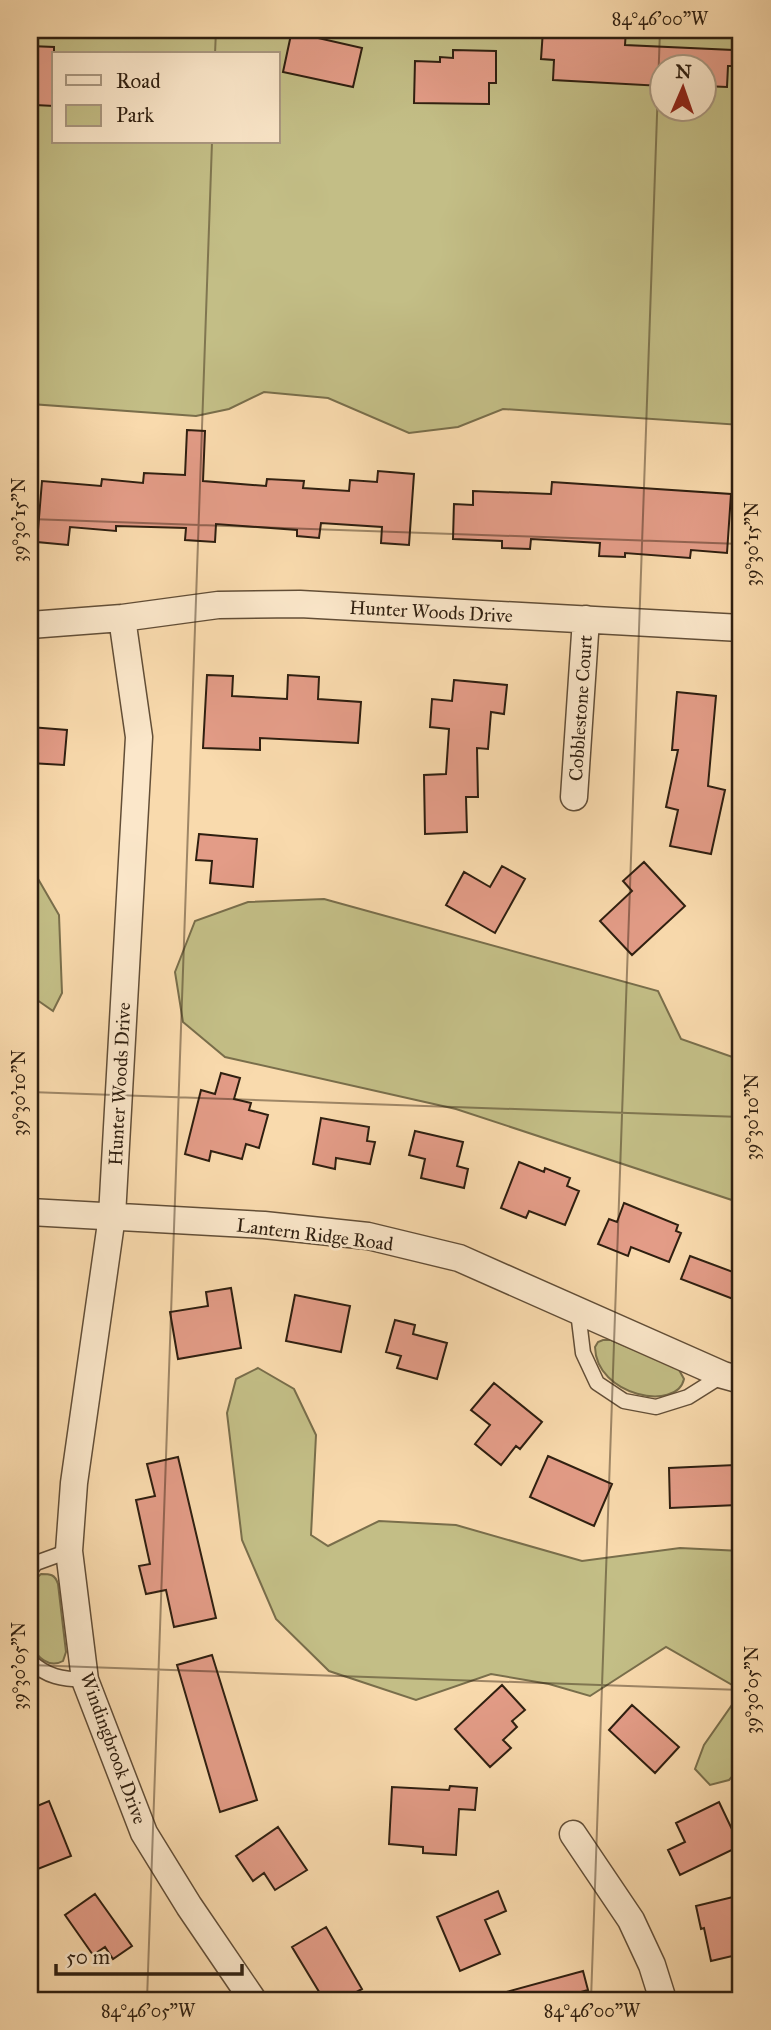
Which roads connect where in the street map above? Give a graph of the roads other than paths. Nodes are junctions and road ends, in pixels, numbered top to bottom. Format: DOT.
graph roads {
  1 [pos="122,618"];
  2 [pos="586,619"];
  3 [pos="30,625"];
  4 [pos="741,628"];
  5 [pos="574,797"];
  6 [pos="30,1212"];
  7 [pos="112,1216"];
  8 [pos="578,1312"];
  9 [pos="732,1377"];
  10 [pos="69,1551"];
  11 [pos="30,1570"];
  12 [pos="30,1661"];
  13 [pos="85,1680"];
  14 [pos="573,1834"];
  15 [pos="253,2000"];
  16 [pos="663,2000"];
  1 -- 2 [label="street, Hunter Woods Drive"];
  1 -- 3 [label="street, Hunter Woods Drive"];
  1 -- 7 [label="street, Hunter Woods Drive"];
  2 -- 4 [label="street, Hunter Woods Drive"];
  2 -- 5 [label="street, Cobblestone Court"];
  6 -- 7 [label="street, Lantern Ridge Road"];
  7 -- 8 [label="street, Lantern Ridge Road"];
  7 -- 10 [label="street, Windingbrook Drive"];
  8 -- 9 [label="street, Lantern Ridge Road"];
  8 -- 9 [label="lane"];
  10 -- 11 [label="lane"];
  10 -- 13 [label="street, Windingbrook Drive"];
  12 -- 13 [label="lane"];
  13 -- 15 [label="street, Windingbrook Drive"];
  14 -- 16 [label="street"];
}
